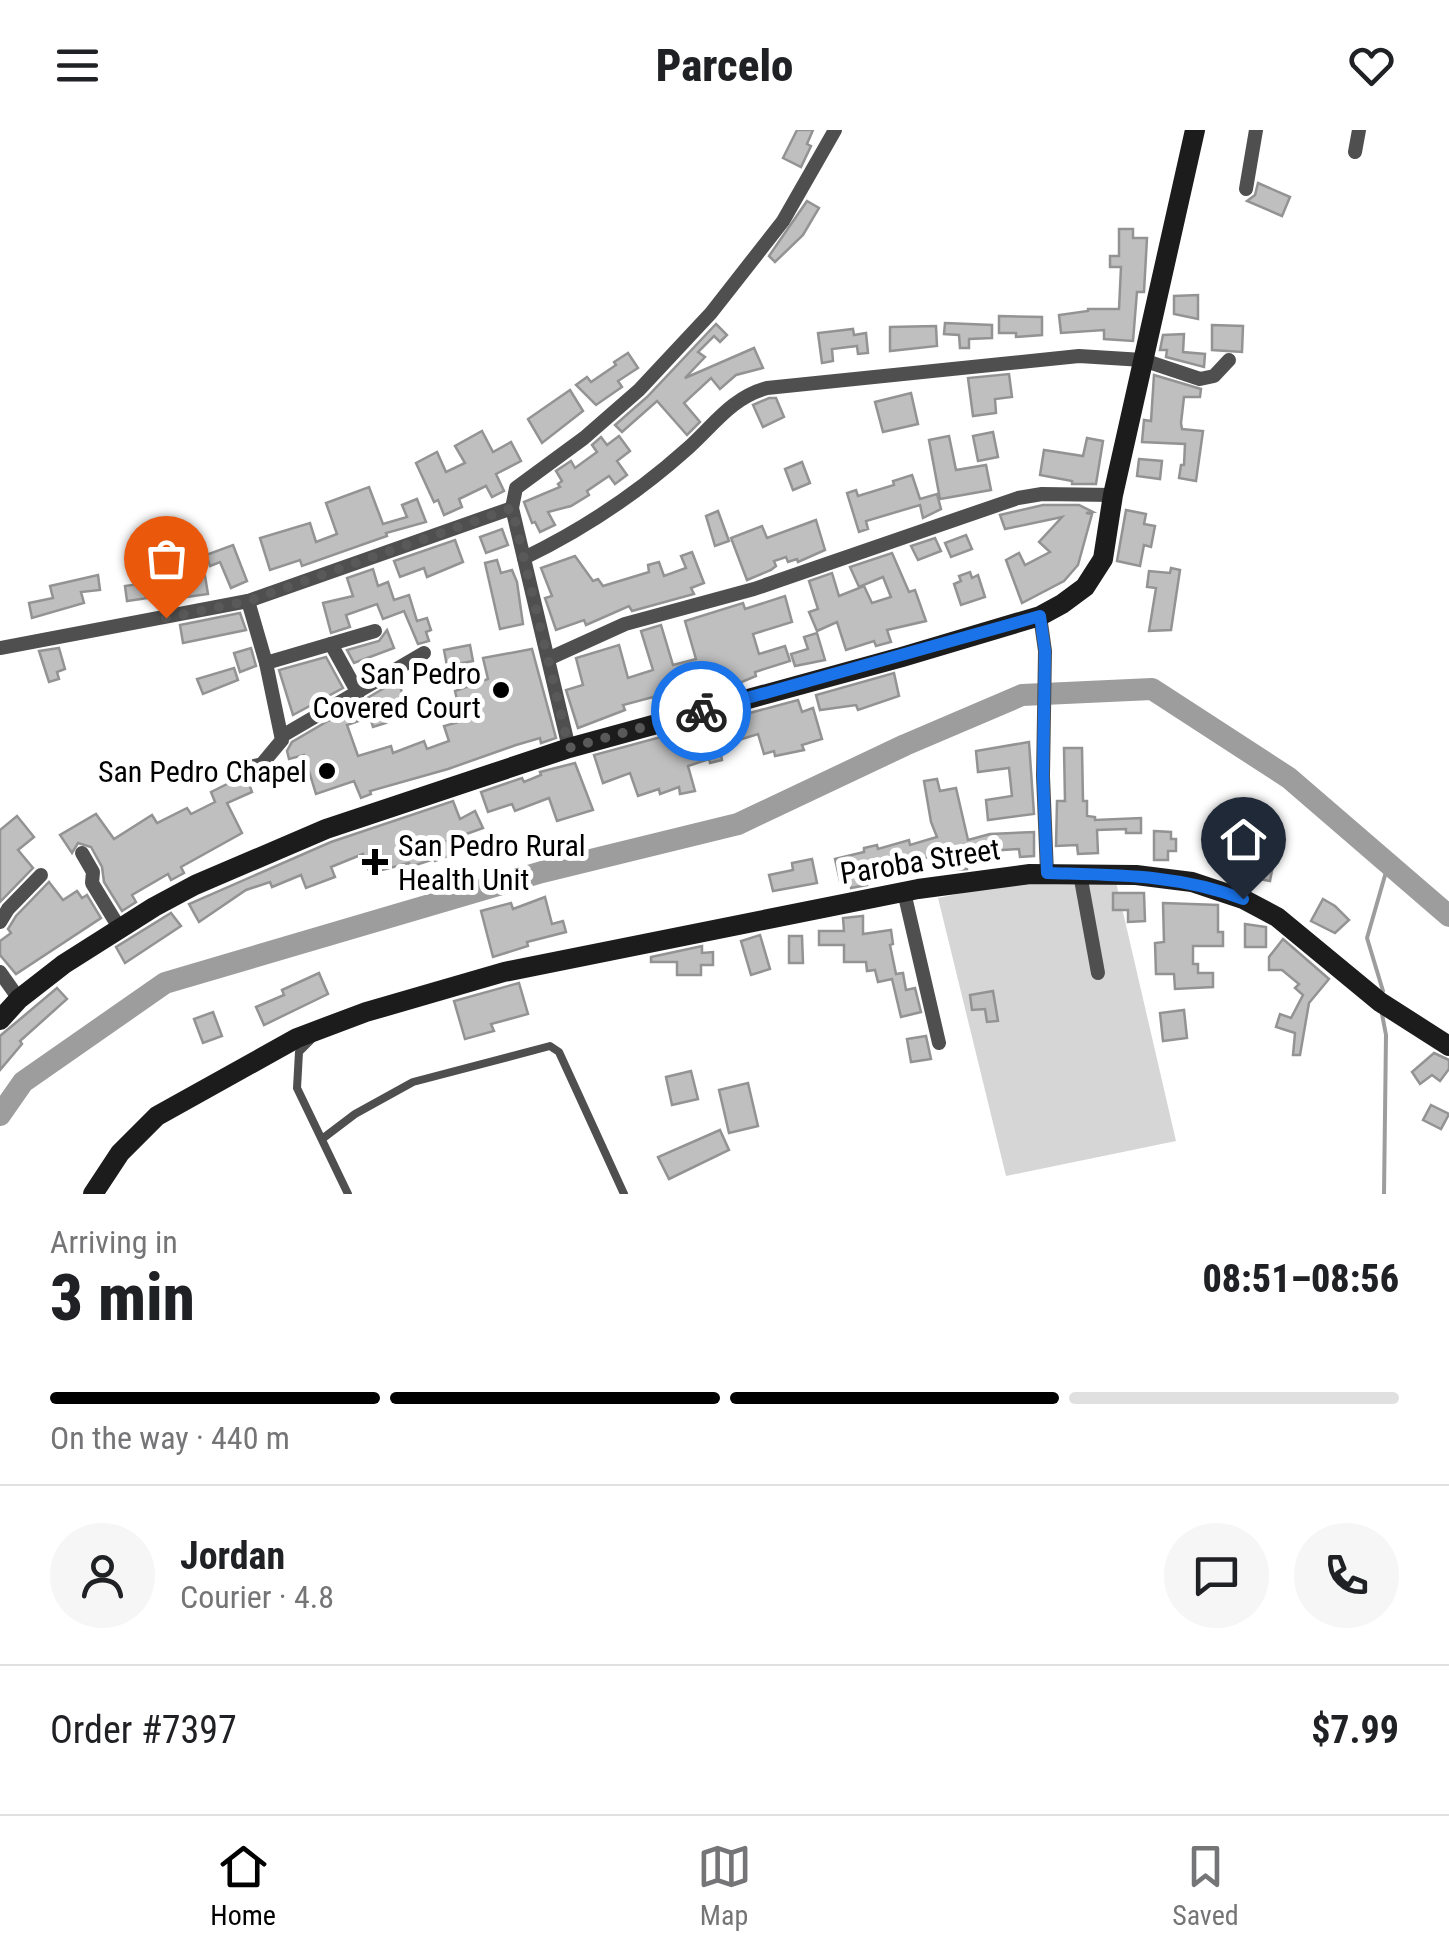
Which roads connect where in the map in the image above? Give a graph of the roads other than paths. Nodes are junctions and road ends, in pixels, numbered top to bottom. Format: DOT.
graph roads {
  1 [pos="835,130"];
  2 [pos="1195,130"];
  3 [pos="1256,130"];
  4 [pos="1359,130"];
  5 [pos="1355,152"];
  6 [pos="1246,189"];
  7 [pos="1143,360"];
  8 [pos="1229,360"];
  9 [pos="1113,495"];
  10 [pos="512,508"];
  11 [pos="524,558"];
  12 [pos="248,601"];
  13 [pos="1040,616"];
  14 [pos="375,630"];
  15 [pos="332,644"];
  16 [pos="0,648"];
  17 [pos="424,653"];
  18 [pos="550,658"];
  19 [pos="266,663"];
  20 [pos="358,694"];
  21 [pos="282,736"];
  22 [pos="569,748"];
  23 [pos="247,768"];
  24 [pos="82,853"];
  25 [pos="1047,873"];
  26 [pos="1080,874"];
  27 [pos="40,875"];
  28 [pos="904,892"];
  29 [pos="0,922"];
  30 [pos="120,929"];
  31 [pos="0,972"];
  32 [pos="1098,973"];
  33 [pos="19,999"];
  34 [pos="0,1020"];
  35 [pos="323,1027"];
  36 [pos="939,1043"];
  37 [pos="1449,1046"];
  38 [pos="322,1140"];
  39 [pos="93,1194"];
  40 [pos="348,1194"];
  41 [pos="624,1194"];
  1 -- 10 [label="street"];
  2 -- 7 [label="main road"];
  3 -- 6 [label="street"];
  4 -- 5 [label="street"];
  7 -- 8 [label="street"];
  7 -- 9 [label="main road"];
  7 -- 11 [label="street"];
  9 -- 13 [label="main road"];
  9 -- 18 [label="street"];
  10 -- 11 [label="street"];
  10 -- 12 [label="street"];
  11 -- 18 [label="street"];
  12 -- 16 [label="street"];
  12 -- 19 [label="street"];
  13 -- 22 [label="main road"];
  13 -- 25 [label="street"];
  14 -- 15 [label="street"];
  15 -- 19 [label="street"];
  15 -- 20 [label="street"];
  17 -- 20 [label="street"];
  18 -- 22 [label="street"];
  19 -- 21 [label="street"];
  20 -- 21 [label="street"];
  21 -- 23 [label="street"];
  22 -- 30 [label="main road"];
  24 -- 30 [label="street"];
  25 -- 26 [label="main road, Paroba Street"];
  25 -- 28 [label="main road, Paroba Street"];
  26 -- 32 [label="street"];
  26 -- 37 [label="main road, Paroba Street"];
  27 -- 29 [label="street"];
  28 -- 35 [label="main road, Paroba Street"];
  28 -- 36 [label="street"];
  30 -- 33 [label="main road"];
  31 -- 33 [label="street"];
  33 -- 34 [label="main road"];
  35 -- 38 [label="lane"];
  35 -- 39 [label="main road, Paroba Street"];
  38 -- 40 [label="lane"];
  38 -- 41 [label="lane"];
}
